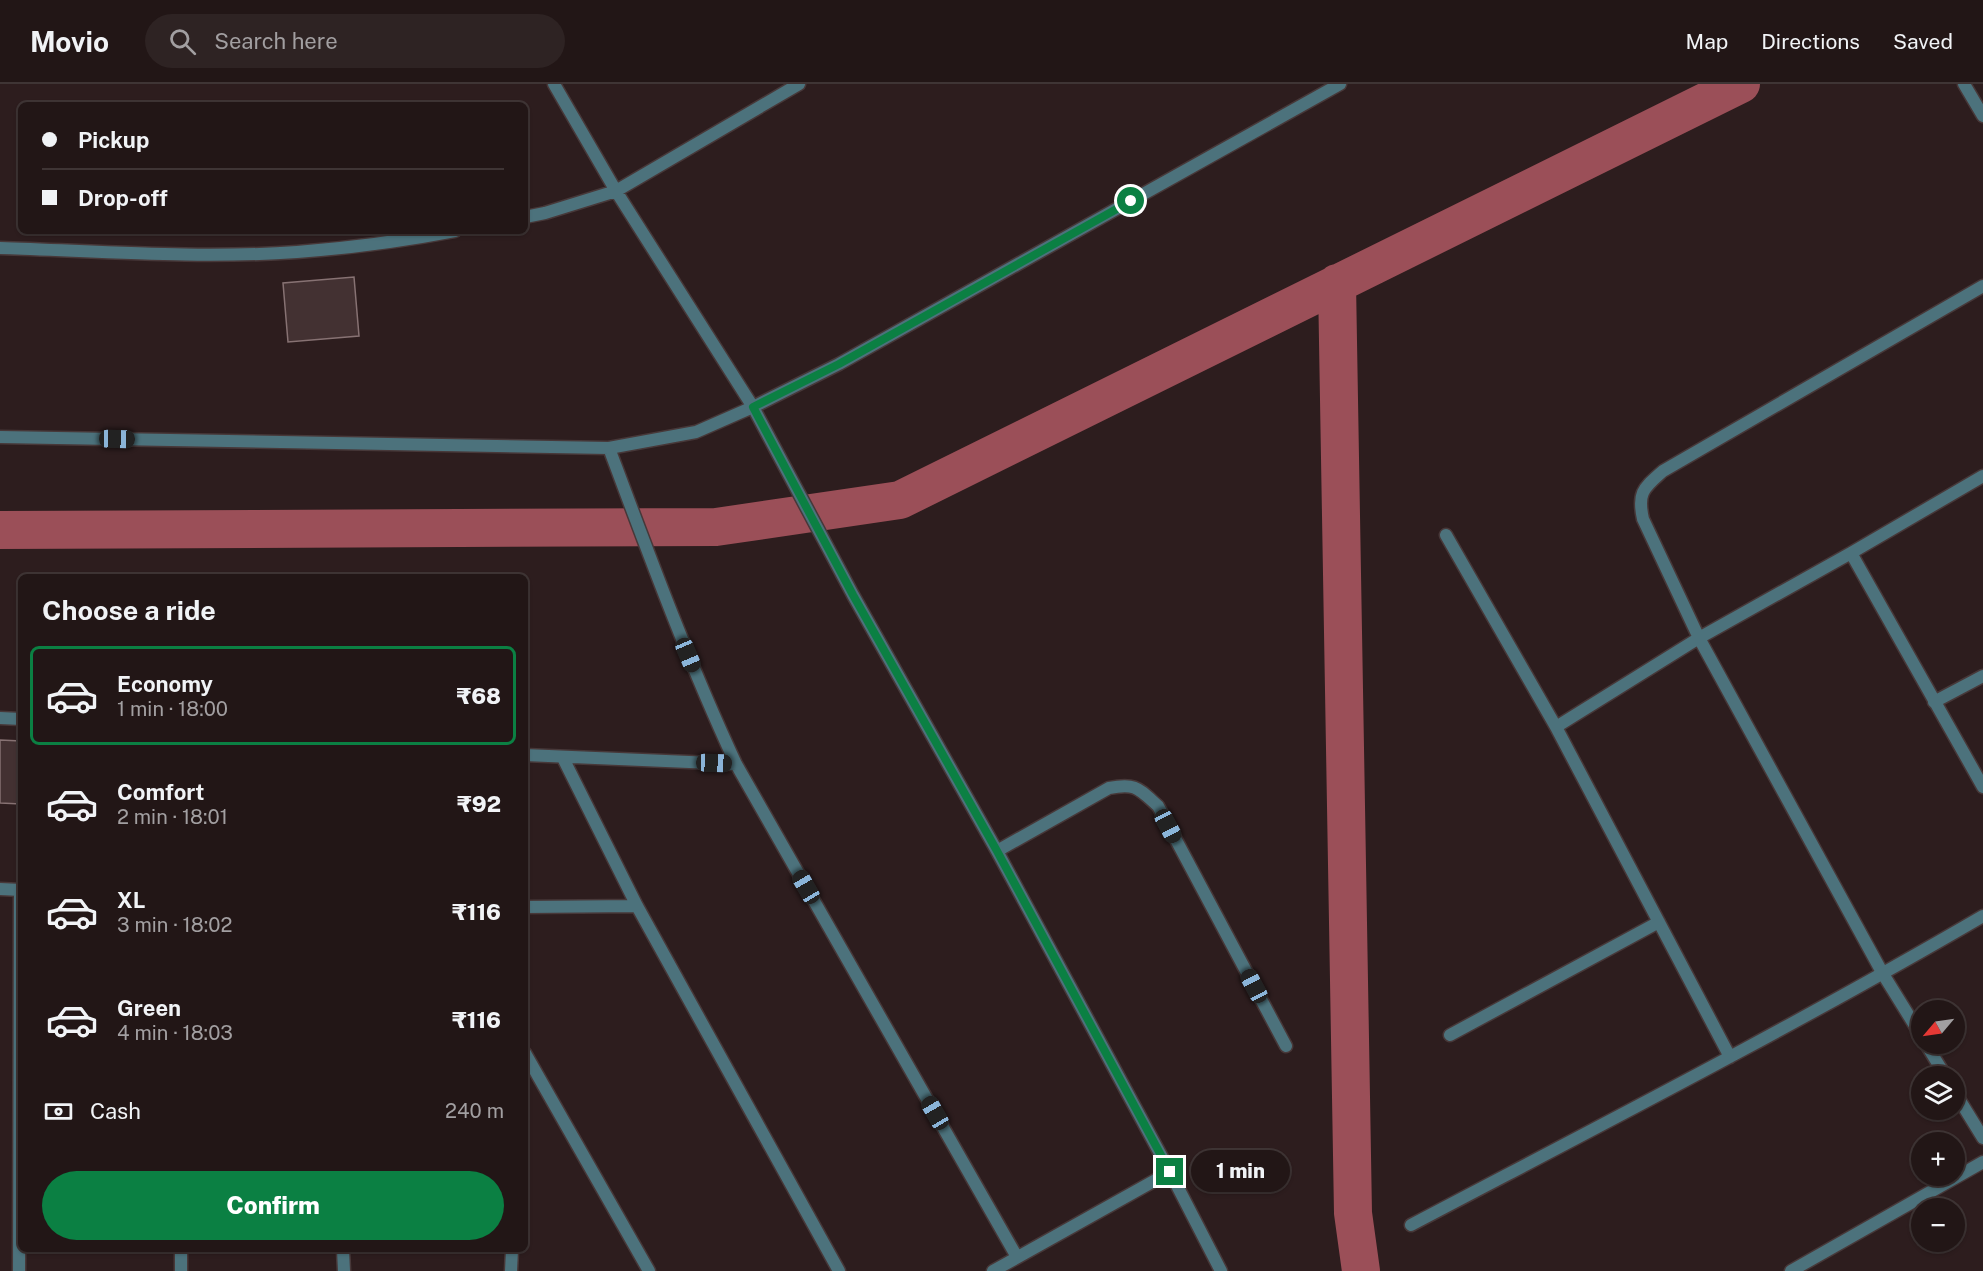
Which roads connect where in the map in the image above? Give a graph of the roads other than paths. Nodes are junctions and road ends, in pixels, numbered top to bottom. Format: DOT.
graph roads {
  1 [pos="554,84"];
  2 [pos="799,84"];
  3 [pos="1340,84"];
  4 [pos="1964,84"];
  5 [pos="1983,116"];
  6 [pos="616,191"];
  7 [pos="528,216"];
  8 [pos="439,234"];
  9 [pos="0,248"];
  10 [pos="1983,285"];
  11 [pos="753,407"];
  12 [pos="0,437"];
  13 [pos="609,448"];
  14 [pos="1983,476"];
  15 [pos="1446,535"];
  16 [pos="1851,553"];
  17 [pos="1699,638"];
  18 [pos="1983,676"];
  19 [pos="1934,702"];
  20 [pos="0,718"];
  21 [pos="18,719"];
  22 [pos="1556,727"];
  23 [pos="528,755"];
  24 [pos="563,758"];
  25 [pos="736,764"];
  26 [pos="1983,788"];
  27 [pos="997,851"];
  28 [pos="0,889"];
  29 [pos="18,890"];
  30 [pos="637,906"];
  31 [pos="528,907"];
  32 [pos="1983,916"];
  33 [pos="1659,922"];
  34 [pos="1883,974"];
  35 [pos="1911,1019"];
  36 [pos="1450,1035"];
  37 [pos="1286,1046"];
  38 [pos="1730,1057"];
  39 [pos="528,1058"];
  40 [pos="1965,1109"];
  41 [pos="1983,1138"];
  42 [pos="1983,1162"];
  43 [pos="1170,1172"];
  44 [pos="1411,1225"];
  45 [pos="19,1252"];
  46 [pos="181,1252"];
  47 [pos="343,1252"];
  48 [pos="512,1252"];
  49 [pos="1017,1257"];
  50 [pos="19,1271"];
  51 [pos="181,1271"];
  52 [pos="344,1271"];
  53 [pos="511,1271"];
  54 [pos="649,1271"];
  55 [pos="839,1271"];
  56 [pos="993,1271"];
  57 [pos="1221,1271"];
  58 [pos="1791,1271"];
  1 -- 6 [label="street"];
  2 -- 6 [label="street"];
  3 -- 11 [label="street"];
  4 -- 5 [label="street"];
  6 -- 7 [label="street"];
  6 -- 11 [label="street"];
  8 -- 9 [label="street"];
  10 -- 17 [label="street"];
  11 -- 13 [label="street"];
  11 -- 27 [label="street"];
  12 -- 13 [label="street"];
  13 -- 25 [label="street"];
  14 -- 16 [label="street"];
  15 -- 22 [label="street"];
  16 -- 17 [label="street"];
  16 -- 19 [label="street"];
  17 -- 22 [label="street"];
  17 -- 34 [label="street"];
  18 -- 19 [label="street"];
  19 -- 26 [label="street"];
  20 -- 21 [label="street"];
  22 -- 33 [label="street"];
  23 -- 24 [label="street"];
  24 -- 25 [label="street"];
  24 -- 30 [label="street"];
  25 -- 49 [label="street"];
  27 -- 37 [label="street"];
  27 -- 43 [label="street"];
  28 -- 29 [label="street"];
  30 -- 31 [label="street"];
  30 -- 55 [label="street"];
  32 -- 34 [label="street"];
  33 -- 36 [label="street"];
  33 -- 38 [label="street"];
  34 -- 35 [label="street"];
  34 -- 38 [label="street"];
  38 -- 44 [label="street"];
  39 -- 54 [label="street"];
  40 -- 41 [label="street"];
  42 -- 58 [label="street"];
  43 -- 49 [label="street"];
  43 -- 57 [label="street"];
  45 -- 50 [label="street"];
  46 -- 51 [label="street"];
  47 -- 52 [label="street"];
  48 -- 53 [label="street"];
  49 -- 56 [label="street"];
}
